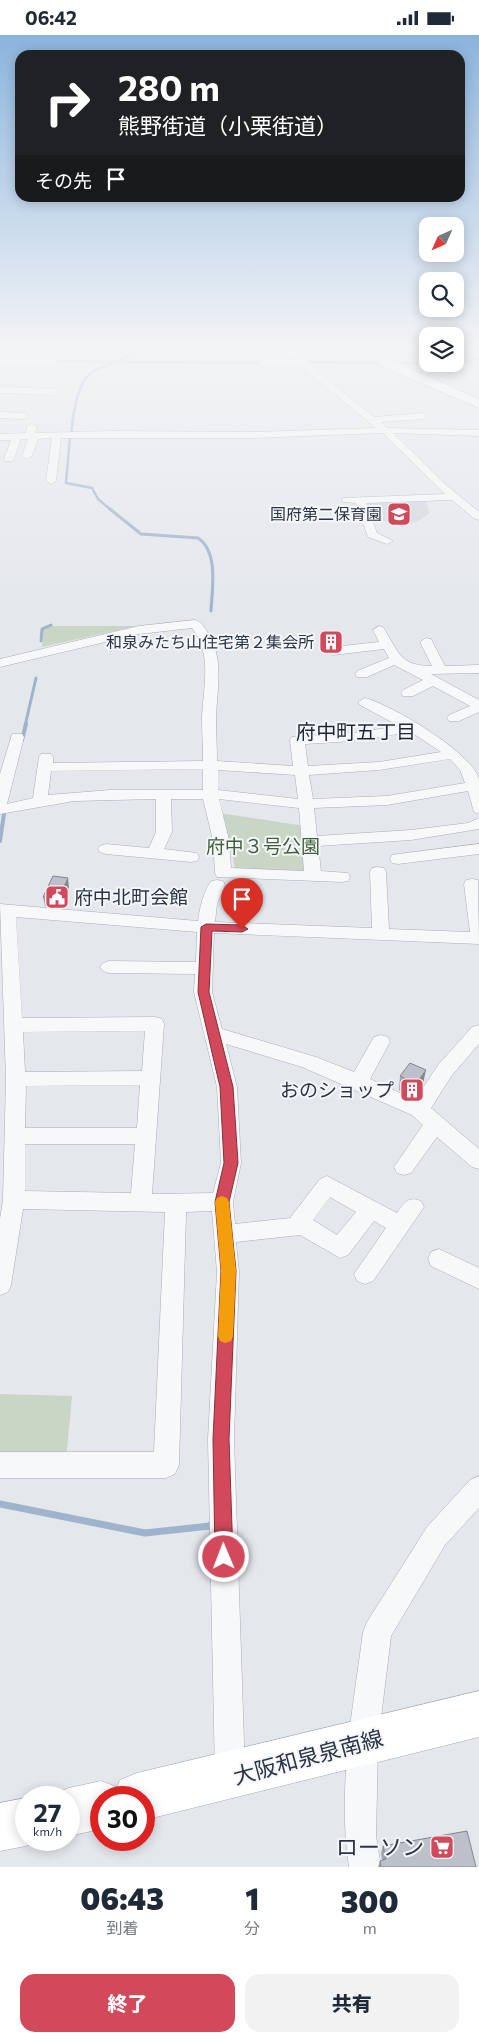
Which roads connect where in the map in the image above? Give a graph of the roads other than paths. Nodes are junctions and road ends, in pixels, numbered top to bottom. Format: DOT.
graph roads {
  1 [pos="402,430"];
  2 [pos="419,430"];
  3 [pos="32,432"];
  4 [pos="387,432"];
  5 [pos="479,433"];
  6 [pos="57,436"];
  7 [pos="0,437"];
  8 [pos="16,438"];
  9 [pos="25,454"];
  10 [pos="8,459"];
  11 [pos="48,479"];
  12 [pos="455,497"];
  13 [pos="347,500"];
  14 [pos="360,500"];
  15 [pos="479,517"];
  16 [pos="387,541"];
  17 [pos="380,631"];
  18 [pos="426,642"];
  19 [pos="387,645"];
  20 [pos="333,651"];
  21 [pos="398,660"];
  22 [pos="0,663"];
  23 [pos="479,669"];
  24 [pos="362,674"];
  25 [pos="437,675"];
  26 [pos="408,693"];
  27 [pos="365,702"];
  28 [pos="479,706"];
  29 [pos="454,718"];
  30 [pos="411,728"];
  31 [pos="11,742"];
  32 [pos="453,754"];
  33 [pos="210,765"];
  34 [pos="301,771"];
  35 [pos="3,780"];
  36 [pos="476,785"];
  37 [pos="211,794"];
  38 [pos="163,795"];
  39 [pos="40,801"];
  40 [pos="0,803"];
  41 [pos="306,803"];
  42 [pos="0,809"];
  43 [pos="479,809"];
  44 [pos="479,823"];
  45 [pos="309,841"];
  46 [pos="163,844"];
  47 [pos="115,847"];
  48 [pos="479,849"];
  49 [pos="191,857"];
  50 [pos="398,859"];
  51 [pos="313,876"];
  52 [pos="342,877"];
  53 [pos="374,881"];
  54 [pos="470,884"];
  55 [pos="217,885"];
  56 [pos="3,911"];
  57 [pos="206,927"];
  58 [pos="381,934"];
  59 [pos="479,937"];
  60 [pos="5,952"];
  61 [pos="109,967"];
  62 [pos="204,968"];
  63 [pos="6,1003"];
  64 [pos="13,1025"];
  65 [pos="479,1032"];
  66 [pos="214,1033"];
  67 [pos="381,1042"];
  68 [pos="8,1055"];
  69 [pos="151,1078"];
  70 [pos="16,1079"];
  71 [pos="358,1082"];
  72 [pos="419,1110"];
  73 [pos="437,1125"];
  74 [pos="15,1136"];
  75 [pos="146,1136"];
  76 [pos="479,1161"];
  77 [pos="404,1167"];
  78 [pos="14,1201"];
  79 [pos="222,1202"];
  80 [pos="141,1203"];
  81 [pos="176,1203"];
  82 [pos="413,1207"];
  83 [pos="371,1209"];
  84 [pos="299,1223"];
  85 [pos="400,1225"];
  86 [pos="225,1234"];
  87 [pos="439,1259"];
  88 [pos="366,1274"];
  89 [pos="479,1279"];
  90 [pos="0,1285"];
  91 [pos="0,1465"];
  92 [pos="479,1489"];
  93 [pos="479,1714"];
  94 [pos="363,1742"];
  95 [pos="230,1777"];
  96 [pos="155,1793"];
  97 [pos="15,1824"];
  98 [pos="0,1827"];
  99 [pos="365,1867"];
  1 -- 4 [label="street"];
  2 -- 5 [label="street"];
  3 -- 6 [label="street"];
  3 -- 8 [label="street"];
  3 -- 9 [label="street"];
  4 -- 6 [label="street"];
  4 -- 12 [label="street"];
  6 -- 11 [label="street"];
  7 -- 8 [label="street"];
  8 -- 10 [label="street"];
  12 -- 14 [label="street"];
  12 -- 15 [label="street"];
  13 -- 14 [label="street"];
  14 -- 16 [label="street"];
  17 -- 19 [label="street"];
  18 -- 25 [label="street"];
  19 -- 20 [label="street"];
  19 -- 21 [label="street"];
  21 -- 24 [label="street"];
  21 -- 25 [label="street"];
  22 -- 33 [label="street"];
  23 -- 25 [label="street"];
  25 -- 26 [label="street"];
  25 -- 28 [label="street"];
  27 -- 30 [label="street"];
  28 -- 29 [label="street"];
  30 -- 32 [label="street"];
  30 -- 34 [label="street"];
  31 -- 35 [label="street"];
  32 -- 34 [label="street"];
  32 -- 36 [label="street"];
  33 -- 34 [label="street"];
  33 -- 37 [label="street"];
  33 -- 39 [label="street"];
  34 -- 41 [label="street"];
  35 -- 40 [label="street"];
  36 -- 41 [label="street"];
  36 -- 43 [label="street"];
  37 -- 38 [label="street"];
  37 -- 41 [label="street"];
  37 -- 51 [label="street"];
  38 -- 39 [label="street"];
  38 -- 46 [label="street"];
  39 -- 42 [label="street"];
  41 -- 45 [label="street"];
  44 -- 45 [label="street"];
  45 -- 51 [label="street"];
  46 -- 47 [label="street"];
  46 -- 49 [label="street"];
  48 -- 50 [label="street"];
  51 -- 52 [label="street"];
  53 -- 58 [label="street"];
  54 -- 59 [label="street"];
  55 -- 57 [label="street"];
  56 -- 57 [label="street"];
  56 -- 60 [label="street"];
  57 -- 58 [label="street"];
  57 -- 62 [label="street"];
  58 -- 59 [label="street"];
  60 -- 63 [label="street"];
  61 -- 62 [label="street"];
  62 -- 66 [label="street"];
  63 -- 64 [label="street"];
  64 -- 68 [label="street"];
  64 -- 69 [label="street"];
  65 -- 72 [label="street"];
  66 -- 71 [label="street"];
  66 -- 79 [label="street"];
  67 -- 71 [label="street"];
  68 -- 70 [label="street"];
  69 -- 70 [label="street"];
  69 -- 75 [label="street"];
  70 -- 74 [label="street"];
  71 -- 72 [label="street"];
  72 -- 73 [label="street"];
  73 -- 76 [label="street"];
  73 -- 77 [label="street"];
  74 -- 75 [label="street"];
  74 -- 78 [label="street"];
  75 -- 80 [label="street"];
  78 -- 80 [label="street"];
  78 -- 90 [label="street"];
  79 -- 81 [label="street"];
  79 -- 86 [label="street"];
  80 -- 81 [label="street"];
  81 -- 91 [label="street"];
  82 -- 85 [label="street"];
  83 -- 84 [label="street"];
  83 -- 84 [label="street"];
  83 -- 85 [label="street"];
  84 -- 86 [label="street"];
  85 -- 88 [label="street"];
  86 -- 95 [label="street"];
  87 -- 89 [label="street"];
  92 -- 94 [label="street"];
  93 -- 94 [label="main road, 大阪和泉泉南線"];
  94 -- 95 [label="main road, 大阪和泉泉南線"];
  94 -- 99 [label="street"];
  95 -- 96 [label="main road, 大阪和泉泉南線"];
  97 -- 98 [label="main road"];
}
